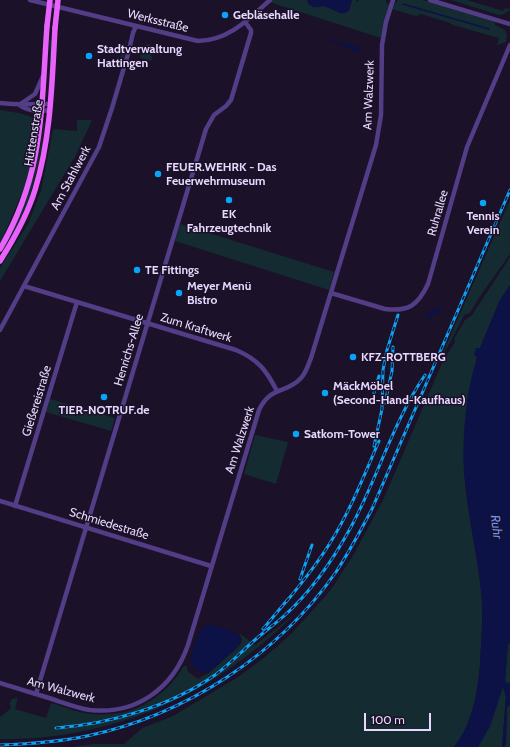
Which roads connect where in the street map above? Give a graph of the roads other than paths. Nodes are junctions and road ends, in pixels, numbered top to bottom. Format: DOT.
graph roads {
  1 [pos="30,0"];
  2 [pos="50,0"];
  3 [pos="58,0"];
  4 [pos="270,0"];
  5 [pos="393,0"];
  6 [pos="430,0"];
  7 [pos="245,22"];
  8 [pos="136,26"];
  9 [pos="510,26"];
  10 [pos="510,45"];
  11 [pos="44,72"];
  12 [pos="0,103"];
  13 [pos="43,104"];
  14 [pos="19,105"];
  15 [pos="50,107"];
  16 [pos="42,111"];
  17 [pos="0,249"];
  18 [pos="0,261"];
  19 [pos="24,286"];
  20 [pos="330,293"];
  21 [pos="77,302"];
  22 [pos="147,323"];
  23 [pos="0,330"];
  24 [pos="277,391"];
  25 [pos="0,502"];
  26 [pos="16,506"];
  27 [pos="86,528"];
  28 [pos="211,566"];
  29 [pos="0,683"];
  30 [pos="36,694"];
  1 -- 8 [label="street, Werksstraße"];
  2 -- 11 [label="main road, Hüttenstraße, bridge"];
  3 -- 15 [label="main road, Hüttenstraße, bridge"];
  4 -- 7 [label="street, Werksstraße"];
  5 -- 20 [label="street, Am Walzwerk"];
  6 -- 9 [label="street"];
  7 -- 8 [label="street, Werksstraße"];
  7 -- 22 [label="street, Henrichs-Allee"];
  8 -- 19 [label="street, Am Stahlwerk"];
  10 -- 20 [label="street, Ruhrallee"];
  11 -- 13 [label="main road, Hüttenstraße"];
  11 -- 14 [label="street"];
  12 -- 14 [label="street"];
  13 -- 14 [label="street"];
  13 -- 15 [label="street"];
  13 -- 16 [label="main road, Hüttenstraße"];
  14 -- 16 [label="street"];
  15 -- 16 [label="street"];
  15 -- 18 [label="main road, Hüttenstraße"];
  16 -- 17 [label="main road, Hüttenstraße"];
  19 -- 21 [label="street, Zum Kraftwerk"];
  19 -- 23 [label="street, Am Stahlwerk"];
  20 -- 24 [label="street, Am Walzwerk"];
  21 -- 22 [label="street, Zum Kraftwerk"];
  21 -- 26 [label="street, Gießereistraße"];
  22 -- 24 [label="street, Zum Kraftwerk"];
  22 -- 27 [label="street, Henrichs-Allee"];
  24 -- 28 [label="street, Am Walzwerk"];
  25 -- 26 [label="street, Schmiedestraße"];
  26 -- 27 [label="street, Schmiedestraße"];
  27 -- 28 [label="street, Schmiedestraße"];
  27 -- 30 [label="street, Henrichs-Allee"];
  28 -- 30 [label="street, Am Walzwerk"];
  29 -- 30 [label="street, Am Walzwerk"];
}
